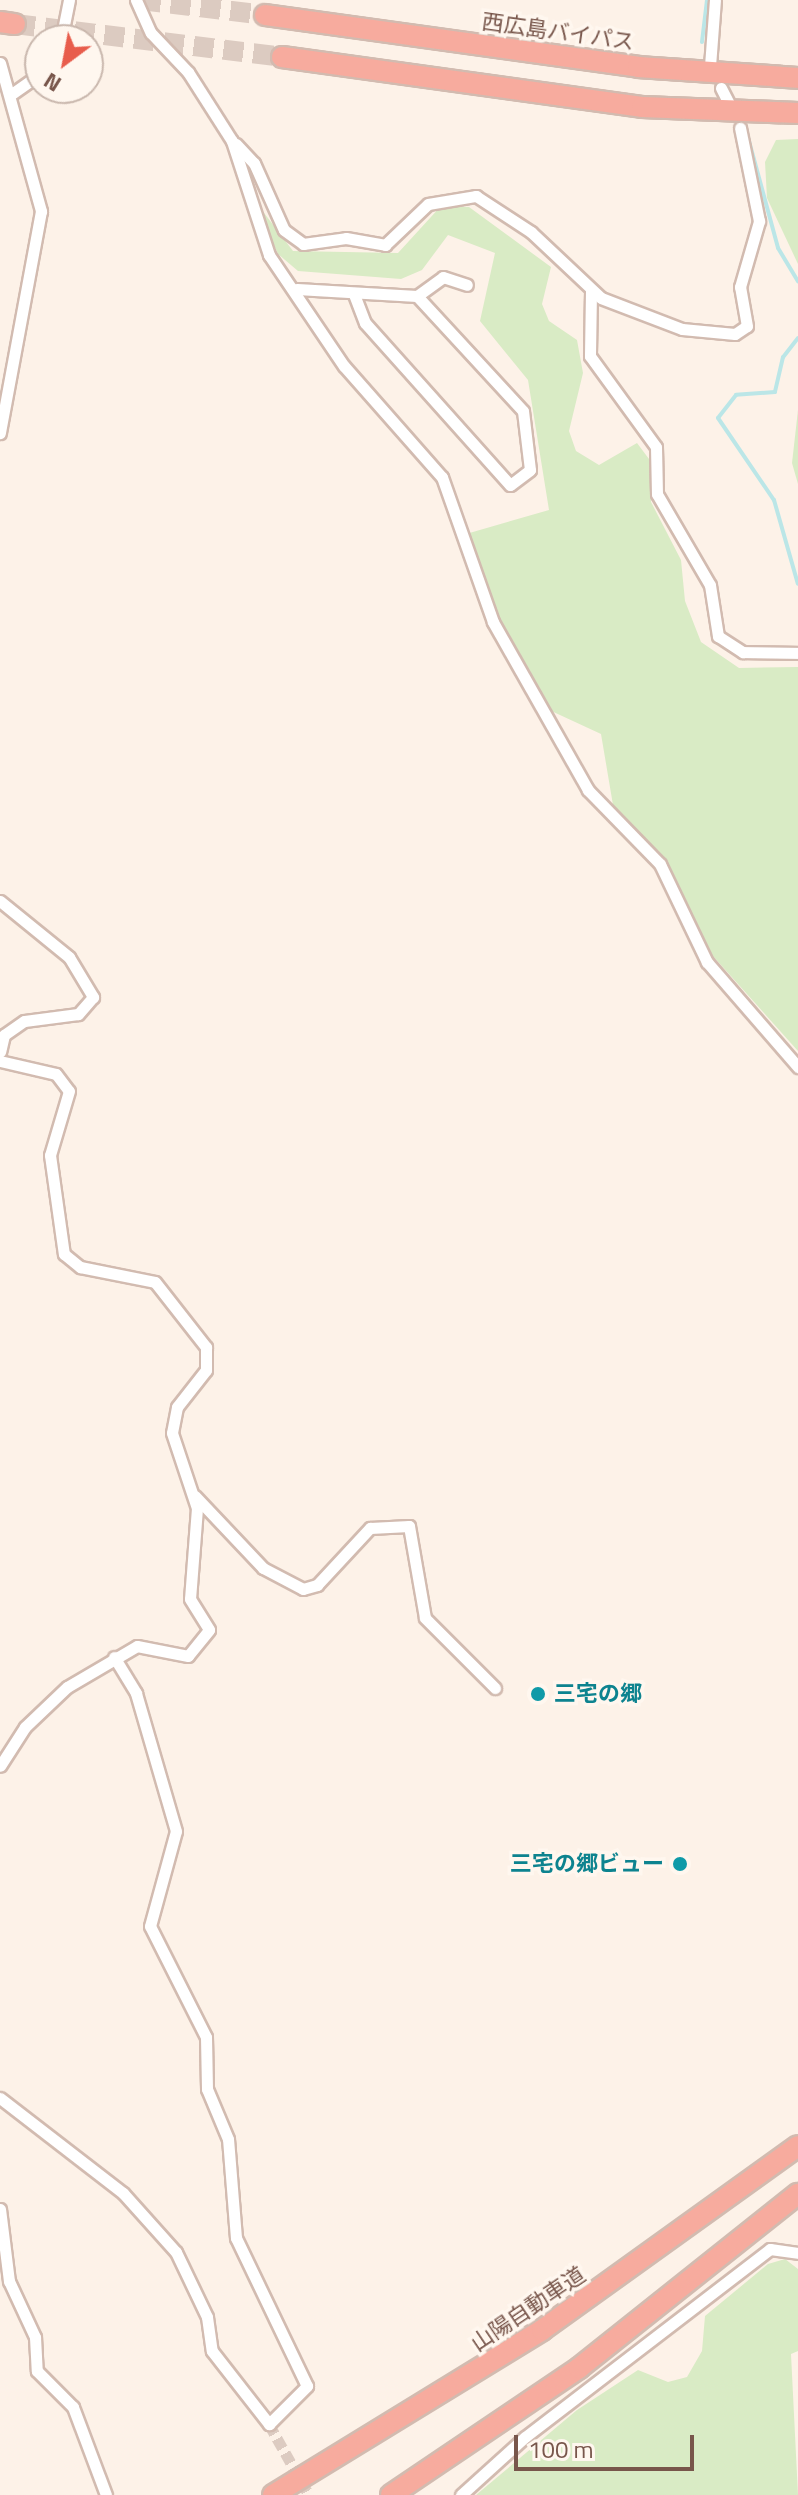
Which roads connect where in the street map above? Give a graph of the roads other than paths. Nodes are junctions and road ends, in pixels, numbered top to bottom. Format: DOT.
graph roads {
  1 [pos="69,0"];
  2 [pos="136,0"];
  3 [pos="715,0"];
  4 [pos="265,15"];
  5 [pos="64,24"];
  6 [pos="282,57"];
  7 [pos="0,63"];
  8 [pos="710,66"];
  9 [pos="798,78"];
  10 [pos="24,85"];
  11 [pos="721,88"];
  12 [pos="13,93"];
  13 [pos="729,104"];
  14 [pos="798,113"];
  15 [pos="740,128"];
  16 [pos="232,141"];
  17 [pos="467,285"];
  18 [pos="297,289"];
  19 [pos="591,291"];
  20 [pos="354,294"];
  21 [pos="417,296"];
  22 [pos="0,433"];
  23 [pos="798,653"];
  24 [pos="0,901"];
  25 [pos="0,1052"];
  26 [pos="0,1061"];
  27 [pos="798,1067"];
  28 [pos="194,1496"];
  29 [pos="114,1657"];
  30 [pos="495,1688"];
  31 [pos="0,1766"];
  32 [pos="0,2098"];
  33 [pos="793,2150"];
  34 [pos="795,2197"];
  35 [pos="0,2209"];
  36 [pos="798,2253"];
  37 [pos="106,2495"];
  38 [pos="273,2495"];
  39 [pos="391,2495"];
  40 [pos="461,2495"];
  1 -- 5 [label="street"];
  2 -- 16 [label="street"];
  3 -- 8 [label="street"];
  4 -- 9 [label="highway, 西広島バイパス"];
  6 -- 14 [label="highway"];
  7 -- 12 [label="street"];
  10 -- 12 [label="street"];
  11 -- 13 [label="street"];
  12 -- 22 [label="street"];
  15 -- 19 [label="street"];
  16 -- 18 [label="street"];
  16 -- 19 [label="street"];
  17 -- 21 [label="street"];
  18 -- 20 [label="street"];
  18 -- 27 [label="street"];
  19 -- 23 [label="street"];
  20 -- 21 [label="street"];
  20 -- 21 [label="street"];
  24 -- 25 [label="street"];
  26 -- 28 [label="street"];
  28 -- 29 [label="street"];
  28 -- 30 [label="street"];
  29 -- 31 [label="street"];
  29 -- 32 [label="street"];
  33 -- 38 [label="highway, 山陽自動車道"];
  34 -- 39 [label="highway"];
  35 -- 37 [label="street"];
  36 -- 40 [label="street"];
}
